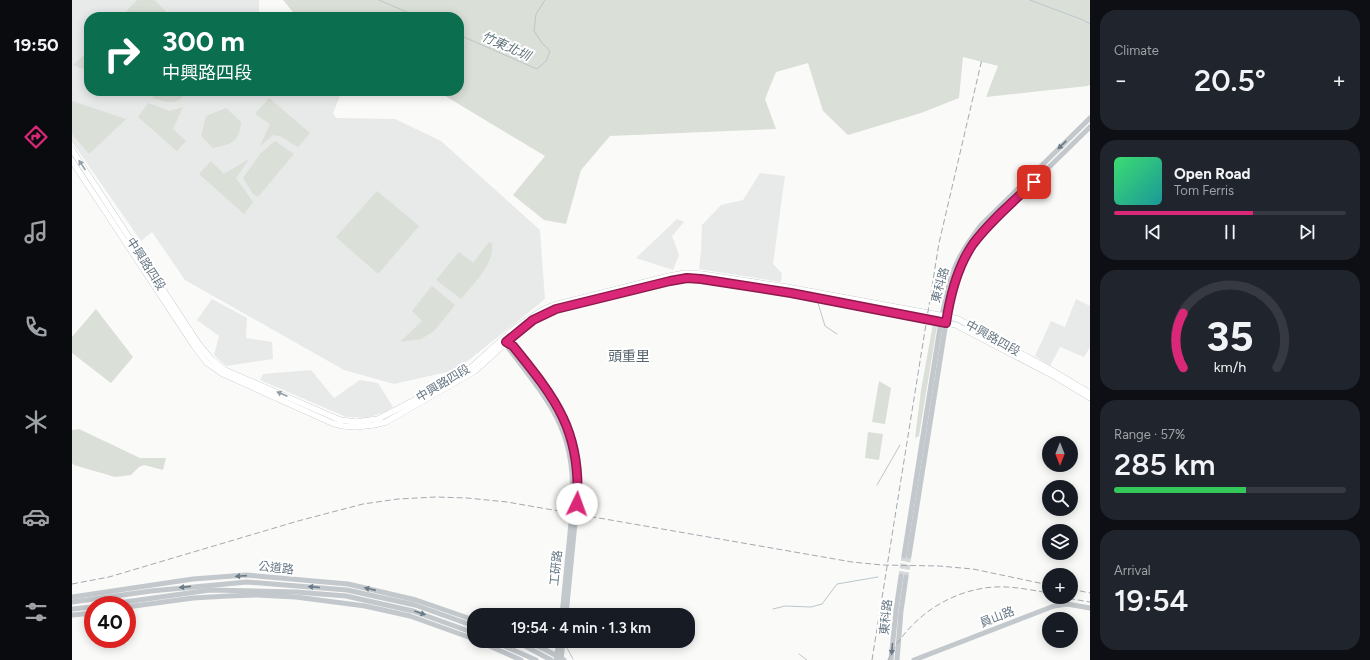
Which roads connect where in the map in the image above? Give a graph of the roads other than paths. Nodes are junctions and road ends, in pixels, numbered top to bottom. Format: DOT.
graph roads {
  1 [pos="1090,118"];
  2 [pos="1090,127"];
  3 [pos="72,150"];
  4 [pos="72,161"];
  5 [pos="944,315"];
  6 [pos="944,322"];
  7 [pos="506,342"];
  8 [pos="1090,393"];
  9 [pos="1090,398"];
  10 [pos="575,504"];
  11 [pos="907,556"];
  12 [pos="240,593"];
  13 [pos="257,593"];
  14 [pos="72,597"];
  15 [pos="136,600"];
  16 [pos="72,602"];
  17 [pos="136,606"];
  18 [pos="84,608"];
  19 [pos="563,608"];
  20 [pos="567,608"];
  21 [pos="1090,608"];
  22 [pos="72,609"];
  23 [pos="84,614"];
  24 [pos="72,615"];
  25 [pos="467,618"];
  26 [pos="467,624"];
  27 [pos="467,630"];
  28 [pos="467,637"];
  29 [pos="494,648"];
  30 [pos="509,648"];
  31 [pos="529,648"];
  32 [pos="539,648"];
  33 [pos="559,648"];
  34 [pos="562,648"];
  35 [pos="560,659"];
  36 [pos="521,660"];
  37 [pos="536,660"];
  38 [pos="551,660"];
  39 [pos="891,660"];
  40 [pos="897,660"];
  41 [pos="914,660"];
  1 -- 5 [label="street, 東科路, one-way"];
  2 -- 5 [label="street, 東科路"];
  5 -- 3 [label="main road, 中興路四段, one-way"];
  4 -- 7 [label="main road, 中興路四段"];
  5 -- 6 [label="street, 東科路"];
  5 -- 8 [label="main road, 中興路四段"];
  6 -- 7 [label="main road, 中興路四段"];
  6 -- 9 [label="main road, 中興路四段"];
  6 -- 11 [label="street, 東科路"];
  7 -- 10 [label="street"];
  12 -- 13 [label="street"];
  12 -- 13 [label="street, 公道路"];
  12 -- 15 [label="street, 公道路"];
  12 -- 17 [label="street, 公道路"];
  13 -- 27 [label="street, 公道路, one-way"];
  13 -- 28 [label="street, 公道路"];
  25 -- 14 [label="street, 公道路, one-way"];
  26 -- 16 [label="street, 公道路, one-way"];
  18 -- 22 [label="street"];
  19 -- 20 [label="street, 工研路"];
  21 -- 41 [label="street, 員山路"];
  23 -- 24 [label="street"];
  29 -- 36 [label="street"];
  30 -- 37 [label="street"];
  31 -- 38 [label="street"];
  32 -- 35 [label="street"];
  33 -- 35 [label="street"];
  34 -- 35 [label="street"];
  40 -- 39 [label="street, 東科路, one-way"];
}
